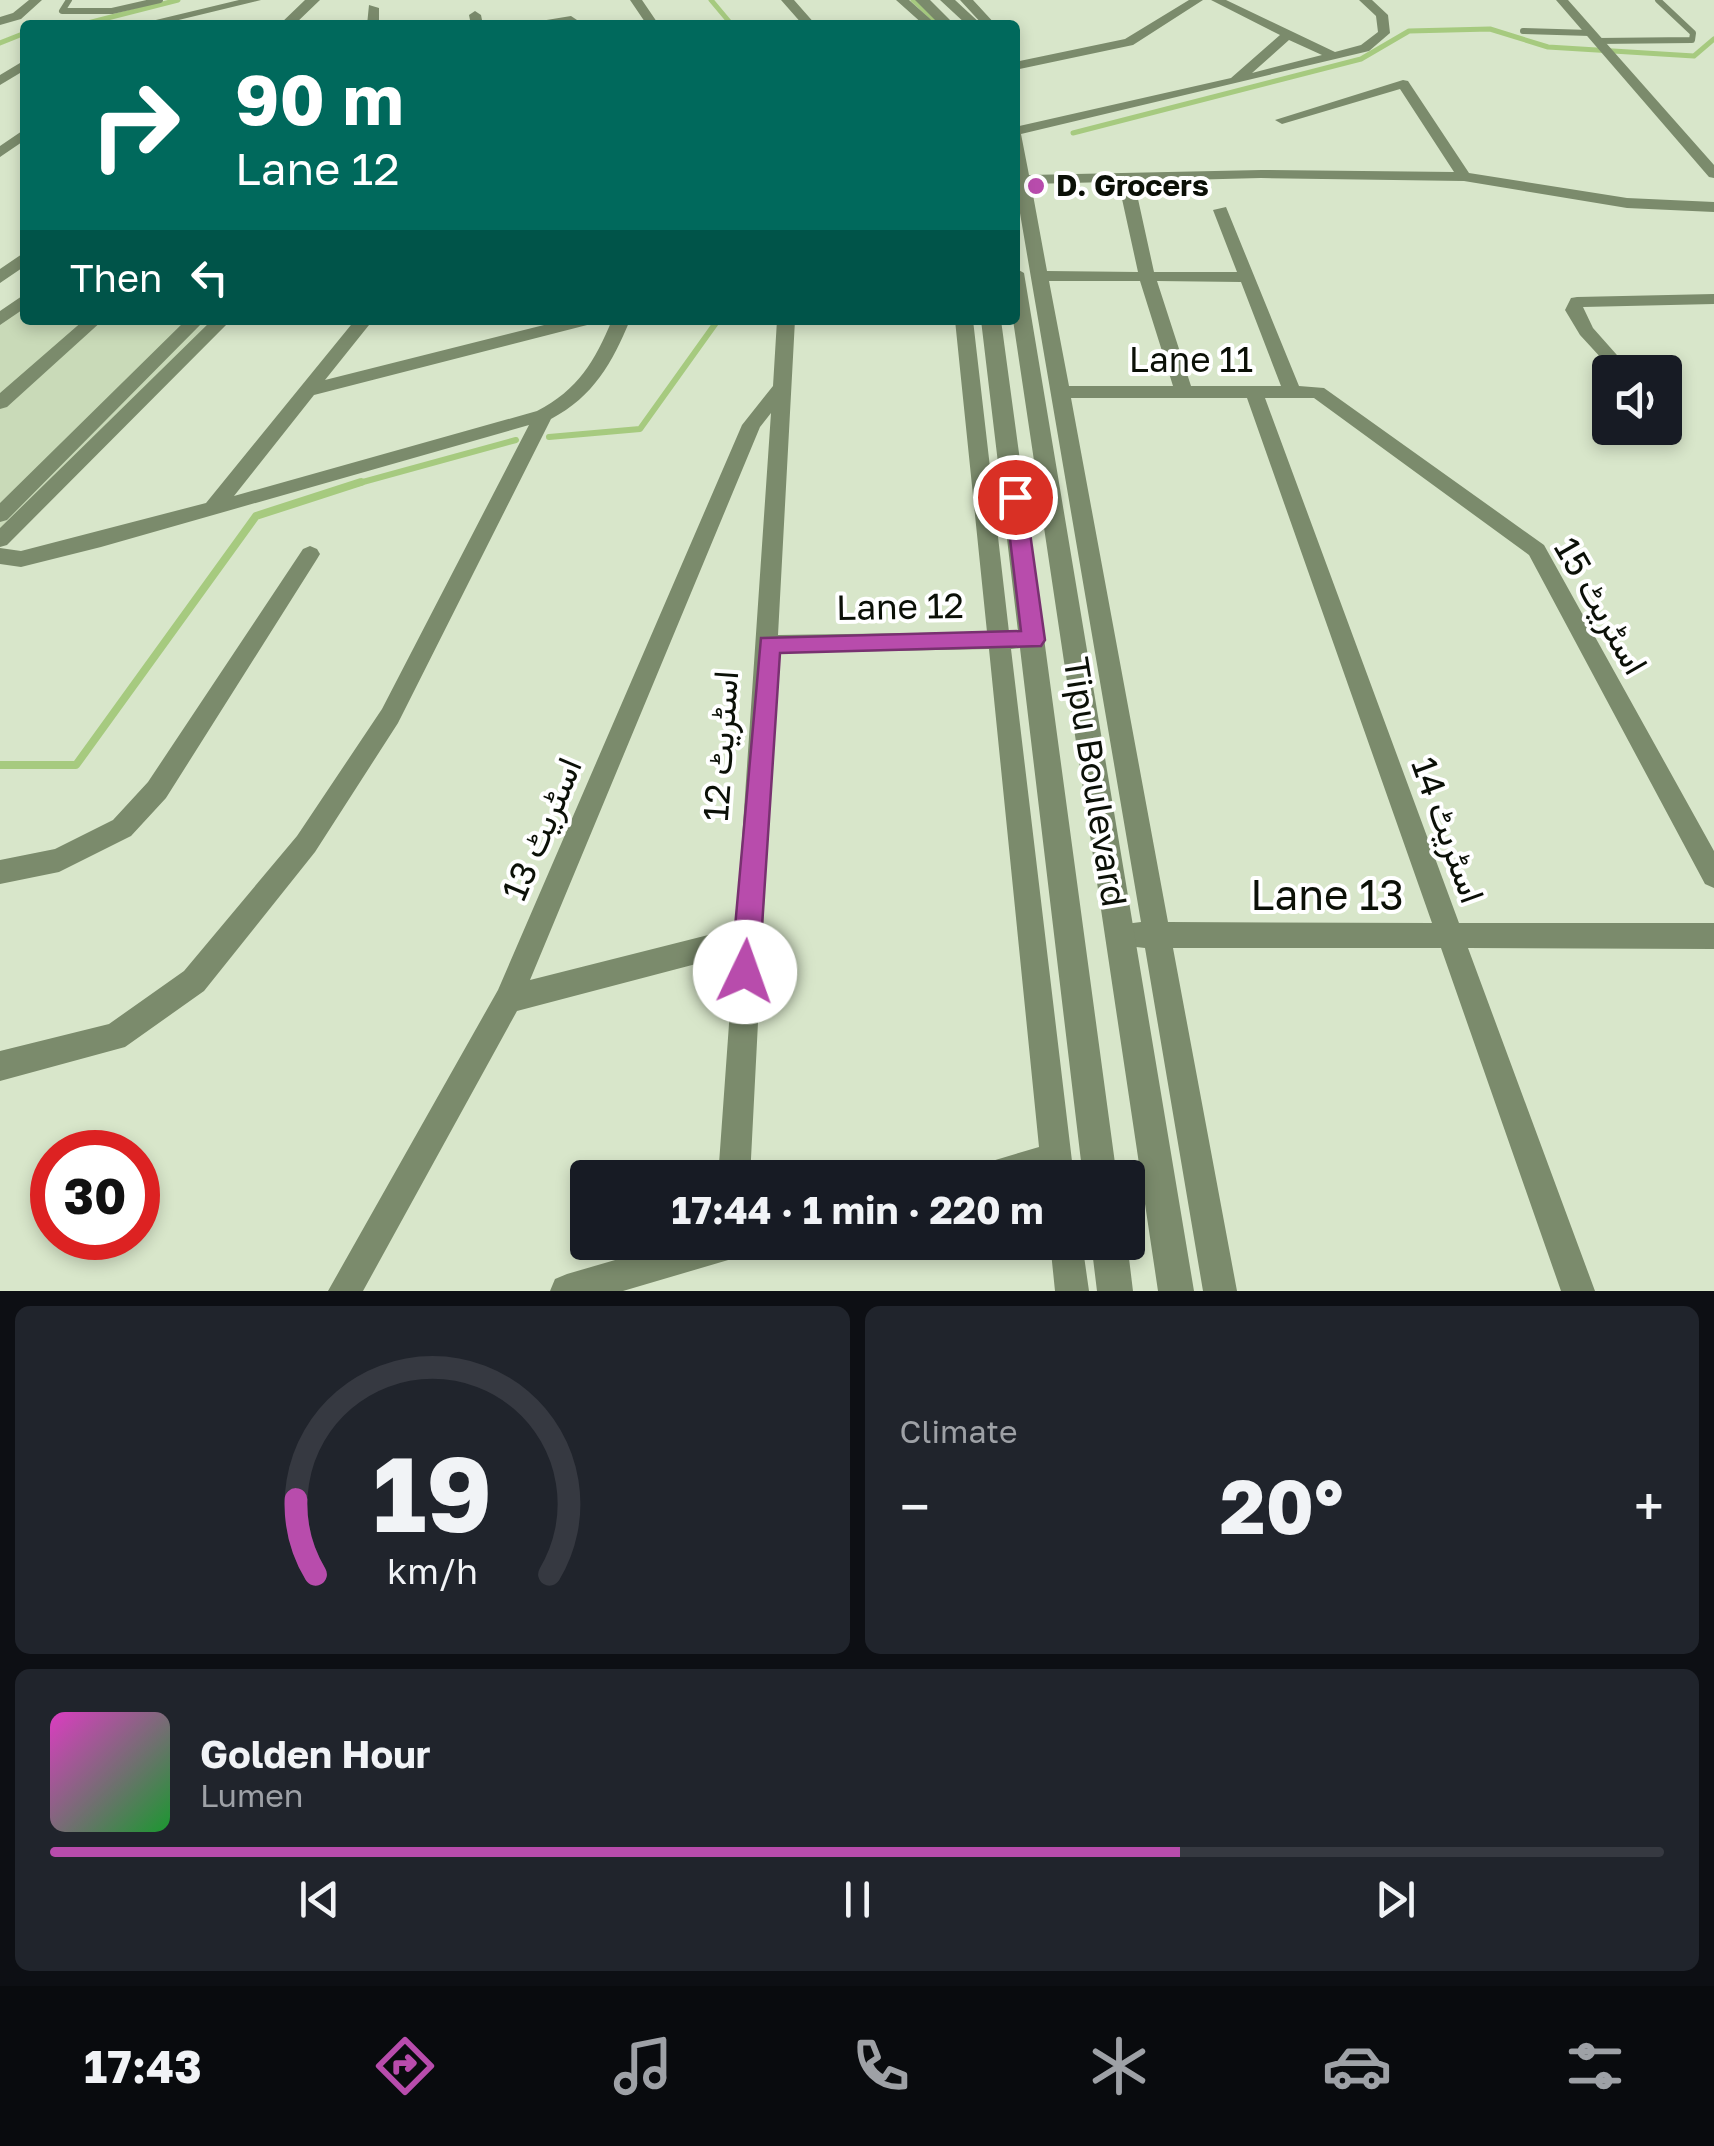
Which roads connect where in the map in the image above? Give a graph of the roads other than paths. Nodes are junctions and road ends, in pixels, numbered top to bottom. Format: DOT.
graph roads {
  1 [pos="36,0"];
  2 [pos="69,0"];
  3 [pos="133,0"];
  4 [pos="160,0"];
  5 [pos="255,0"];
  6 [pos="313,0"];
  7 [pos="332,0"];
  8 [pos="787,0"];
  9 [pos="902,0"];
  10 [pos="922,0"];
  11 [pos="947,0"];
  12 [pos="966,0"];
  13 [pos="1197,0"];
  14 [pos="1217,0"];
  15 [pos="1365,0"];
  16 [pos="1562,0"];
  17 [pos="1658,0"];
  18 [pos="125,8"];
  19 [pos="373,8"];
  20 [pos="185,14"];
  21 [pos="6,20"];
  22 [pos="161,20"];
  23 [pos="177,20"];
  24 [pos="291,20"];
  25 [pos="310,20"];
  26 [pos="374,20"];
  27 [pos="805,20"];
  28 [pos="925,20"];
  29 [pos="943,20"];
  30 [pos="969,20"];
  31 [pos="985,20"];
  32 [pos="1523,32"];
  33 [pos="1288,34"];
  34 [pos="1597,40"];
  35 [pos="1333,56"];
  36 [pos="1020,65"];
  37 [pos="1236,81"];
  38 [pos="1282,120"];
  39 [pos="1020,133"];
  40 [pos="20,138"];
  41 [pos="0,153"];
  42 [pos="1714,174"];
  43 [pos="1464,177"];
  44 [pos="1020,180"];
  45 [pos="1020,191"];
  46 [pos="1130,199"];
  47 [pos="1714,207"];
  48 [pos="1221,210"];
  49 [pos="20,261"];
  50 [pos="1028,275"];
  51 [pos="1147,277"];
  52 [pos="0,278"];
  53 [pos="1247,278"];
  54 [pos="20,291"];
  55 [pos="1714,300"];
  56 [pos="0,320"];
  57 [pos="88,325"];
  58 [pos="191,325"];
  59 [pos="217,325"];
  60 [pos="360,325"];
  61 [pos="565,325"];
  62 [pos="619,325"];
  63 [pos="786,325"];
  64 [pos="965,325"];
  65 [pos="992,325"];
  66 [pos="1608,355"];
  67 [pos="783,386"];
  68 [pos="309,390"];
  69 [pos="1062,392"];
  70 [pos="1184,392"];
  71 [pos="1292,392"];
  72 [pos="1318,392"];
  73 [pos="1254,393"];
  74 [pos="0,403"];
  75 [pos="544,415"];
  76 [pos="1006,426"];
  77 [pos="1038,427"];
  78 [pos="215,505"];
  79 [pos="0,515"];
  80 [pos="0,540"];
  81 [pos="310,554"];
  82 [pos="0,556"];
  83 [pos="1000,640"];
  84 [pos="1033,640"];
  85 [pos="769,644"];
  86 [pos="0,872"];
  87 [pos="1714,876"];
  88 [pos="1156,934"];
  89 [pos="1119,936"];
  90 [pos="1449,936"];
  91 [pos="1714,936"];
  92 [pos="747,938"];
  93 [pos="508,1000"];
  94 [pos="0,1066"];
  95 [pos="735,1160"];
  96 [pos="1056,1160"];
  97 [pos="1098,1160"];
  98 [pos="673,1260"];
  99 [pos="1068,1260"];
  100 [pos="1112,1260"];
  101 [pos="344,1291"];
  102 [pos="566,1291"];
  103 [pos="1072,1291"];
  104 [pos="1116,1291"];
  105 [pos="1176,1291"];
  106 [pos="1220,1291"];
  107 [pos="1578,1291"];
  1 -- 21 [label="street"];
  2 -- 18 [label="lane"];
  3 -- 18 [label="lane"];
  4 -- 18 [label="lane"];
  5 -- 20 [label="street"];
  6 -- 24 [label="street"];
  7 -- 25 [label="street"];
  8 -- 27 [label="street"];
  9 -- 28 [label="street"];
  10 -- 29 [label="street"];
  11 -- 30 [label="street"];
  12 -- 31 [label="street"];
  13 -- 36 [label="street"];
  14 -- 33 [label="street"];
  15 -- 35 [label="street"];
  16 -- 34 [label="street"];
  17 -- 34 [label="lane"];
  19 -- 26 [label="street"];
  20 -- 22 [label="street"];
  20 -- 23 [label="street"];
  32 -- 34 [label="lane"];
  33 -- 35 [label="street"];
  33 -- 37 [label="street"];
  34 -- 42 [label="street"];
  35 -- 37 [label="street"];
  37 -- 39 [label="street"];
  38 -- 43 [label="street"];
  40 -- 41 [label="street"];
  43 -- 44 [label="street"];
  43 -- 47 [label="street"];
  45 -- 50 [label="street"];
  46 -- 51 [label="street"];
  48 -- 53 [label="street"];
  49 -- 52 [label="street"];
  50 -- 51 [label="street"];
  50 -- 69 [label="street"];
  50 -- 77 [label="street, Tipu Boulevard"];
  51 -- 53 [label="street"];
  51 -- 70 [label="street"];
  53 -- 71 [label="street"];
  54 -- 56 [label="street"];
  55 -- 66 [label="street"];
  57 -- 74 [label="street"];
  58 -- 79 [label="street"];
  59 -- 80 [label="street"];
  60 -- 68 [label="street"];
  61 -- 68 [label="street"];
  62 -- 75 [label="street"];
  63 -- 67 [label="street, اسٹریٹ 12"];
  64 -- 83 [label="street"];
  65 -- 76 [label="street, Tipu Boulevard"];
  67 -- 85 [label="street, اسٹریٹ 12"];
  67 -- 93 [label="street, اسٹریٹ 13"];
  68 -- 78 [label="street"];
  69 -- 70 [label="street, Lane 11"];
  69 -- 88 [label="street"];
  70 -- 73 [label="street, Lane 11"];
  71 -- 72 [label="street, Lane 11"];
  71 -- 73 [label="street, Lane 11"];
  72 -- 87 [label="street, اسٹریٹ 15"];
  73 -- 90 [label="street, اسٹریٹ 14"];
  75 -- 78 [label="street"];
  75 -- 94 [label="street"];
  76 -- 77 [label="street"];
  76 -- 84 [label="street, Tipu Boulevard"];
  77 -- 89 [label="street, Tipu Boulevard"];
  78 -- 82 [label="street"];
  81 -- 86 [label="street"];
  83 -- 84 [label="street, Lane 12"];
  83 -- 85 [label="street, Lane 12"];
  83 -- 96 [label="street"];
  84 -- 97 [label="street, Tipu Boulevard"];
  85 -- 92 [label="street, اسٹریٹ 12"];
  88 -- 89 [label="street, Lane 13"];
  88 -- 90 [label="street, Lane 13"];
  88 -- 106 [label="street"];
  89 -- 105 [label="street, Tipu Boulevard"];
  90 -- 91 [label="street, Lane 13"];
  90 -- 107 [label="street, اسٹریٹ 14"];
  92 -- 93 [label="street"];
  92 -- 95 [label="street, اسٹریٹ 12"];
  93 -- 101 [label="street, اسٹریٹ 13"];
  98 -- 102 [label="street"];
  99 -- 103 [label="street"];
  100 -- 104 [label="street"];
}
